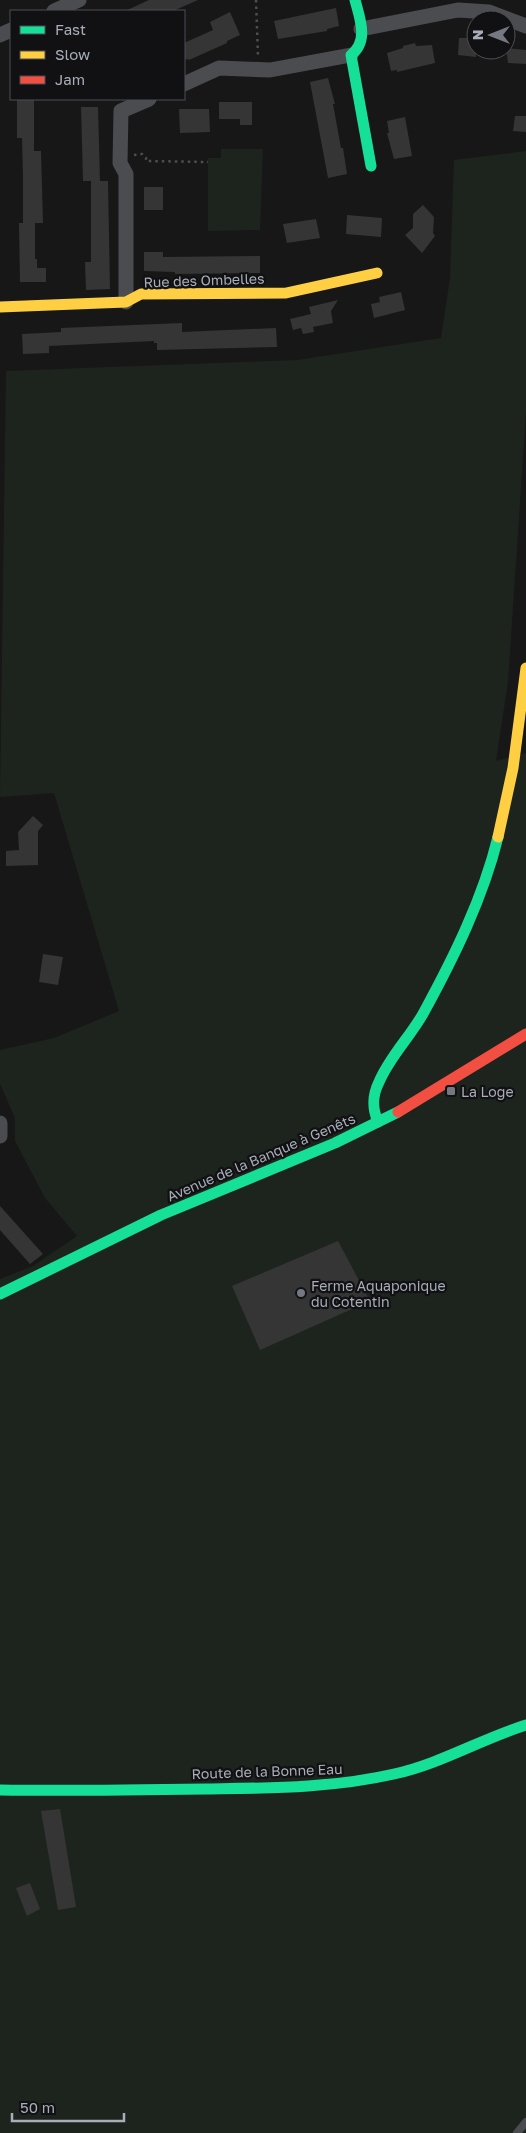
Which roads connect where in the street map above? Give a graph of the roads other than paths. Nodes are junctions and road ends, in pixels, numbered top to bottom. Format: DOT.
graph roads {
  1 [pos="79,0"];
  2 [pos="355,0"];
  3 [pos="56,10"];
  4 [pos="526,26"];
  5 [pos="361,29"];
  6 [pos="351,55"];
  7 [pos="185,84"];
  8 [pos="147,100"];
  9 [pos="371,166"];
  10 [pos="377,273"];
  11 [pos="126,302"];
  12 [pos="0,307"];
  13 [pos="526,668"];
  14 [pos="526,1034"];
  15 [pos="378,1122"];
  16 [pos="0,1123"];
  17 [pos="0,1136"];
  18 [pos="0,1294"];
  19 [pos="526,1726"];
  20 [pos="0,1790"];
  21 [pos="526,2122"];
  22 [pos="516,2133"];
  1 -- 3 [label="street"];
  2 -- 5 [label="street"];
  4 -- 5 [label="street"];
  5 -- 6 [label="street"];
  6 -- 7 [label="street"];
  6 -- 9 [label="street"];
  8 -- 11 [label="street"];
  10 -- 11 [label="street, Rue des Ombelles"];
  11 -- 12 [label="street, Rue des Ombelles"];
  13 -- 15 [label="street"];
  14 -- 15 [label="street, Avenue de la Banque à Genêts"];
  15 -- 18 [label="street, Avenue de la Banque à Genêts"];
  16 -- 17 [label="street"];
  19 -- 20 [label="street, Route de la Bonne Eau"];
  21 -- 22 [label="lane"];
}
